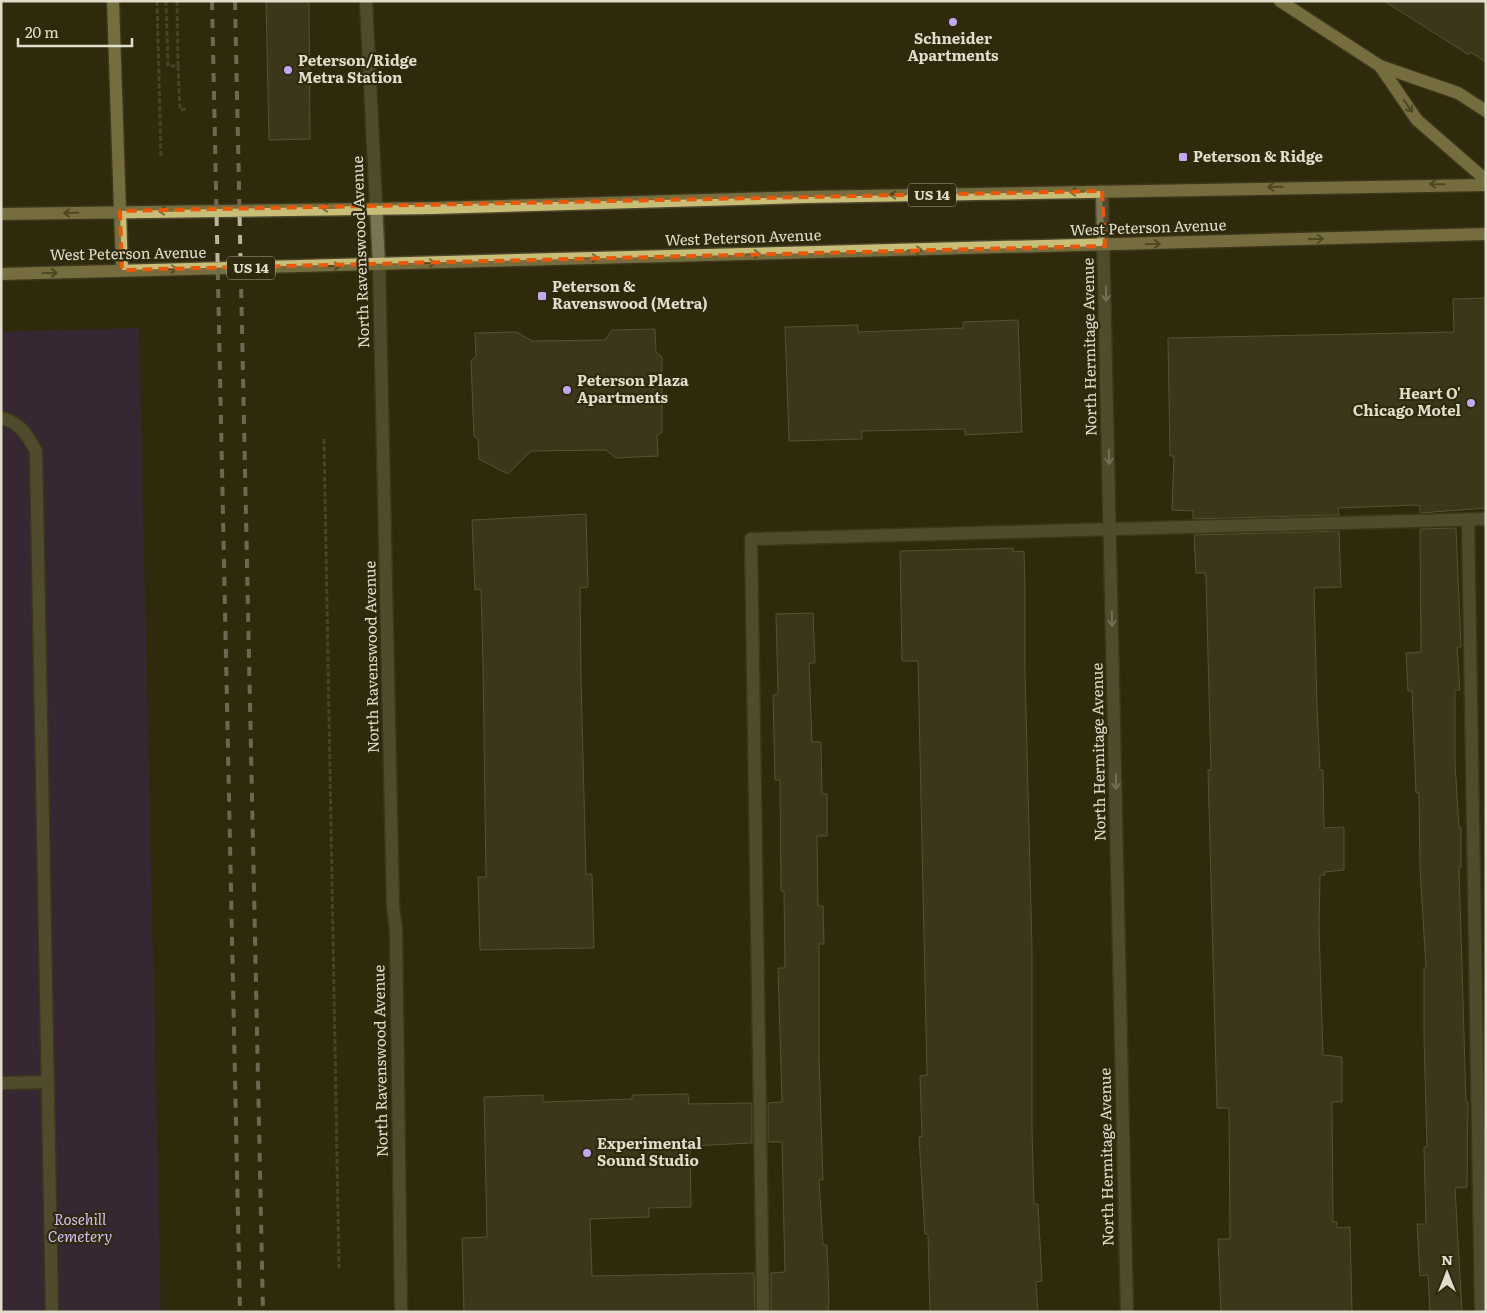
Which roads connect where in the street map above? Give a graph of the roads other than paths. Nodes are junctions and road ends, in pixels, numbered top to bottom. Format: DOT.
graph roads {
  1 [pos="113,1"];
  2 [pos="366,1"];
  3 [pos="1280,1"];
  4 [pos="1380,66"];
  5 [pos="1486,111"];
  6 [pos="1486,180"];
  7 [pos="1486,185"];
  8 [pos="1102,191"];
  9 [pos="378,208"];
  10 [pos="120,211"];
  11 [pos="1,214"];
  12 [pos="1486,234"];
  13 [pos="1105,246"];
  14 [pos="379,265"];
  15 [pos="122,270"];
  16 [pos="1,274"];
  17 [pos="1,418"];
  18 [pos="1468,519"];
  19 [pos="1486,519"];
  20 [pos="1110,529"];
  21 [pos="48,1082"];
  22 [pos="1,1083"];
  23 [pos="52,1312"];
  24 [pos="402,1312"];
  25 [pos="763,1312"];
  26 [pos="1127,1312"];
  27 [pos="1481,1312"];
  1 -- 10 [label="main road"];
  2 -- 9 [label="street, North Ravenswood Avenue"];
  3 -- 4 [label="main road"];
  4 -- 5 [label="main road"];
  4 -- 6 [label="main road, one-way"];
  7 -- 8 [label="main road, US 14, one-way"];
  8 -- 9 [label="main road, US 14, one-way"];
  8 -- 13 [label="street, North Hermitage Avenue"];
  9 -- 10 [label="main road, US 14, one-way"];
  9 -- 14 [label="street, North Ravenswood Avenue"];
  10 -- 11 [label="main road, US 14, one-way"];
  10 -- 15 [label="main road"];
  13 -- 12 [label="main road, West Peterson Avenue / US 14, one-way"];
  14 -- 13 [label="main road, West Peterson Avenue / US 14, one-way"];
  13 -- 20 [label="street, North Hermitage Avenue, one-way"];
  15 -- 14 [label="main road, West Peterson Avenue / US 14, one-way"];
  14 -- 24 [label="street, North Ravenswood Avenue"];
  16 -- 15 [label="main road, West Peterson Avenue / US 14, one-way"];
  17 -- 21 [label="street"];
  18 -- 19 [label="street"];
  18 -- 20 [label="street"];
  18 -- 27 [label="street"];
  20 -- 25 [label="street"];
  20 -- 26 [label="street, North Hermitage Avenue, one-way"];
  21 -- 22 [label="street"];
  21 -- 23 [label="street"];
}
